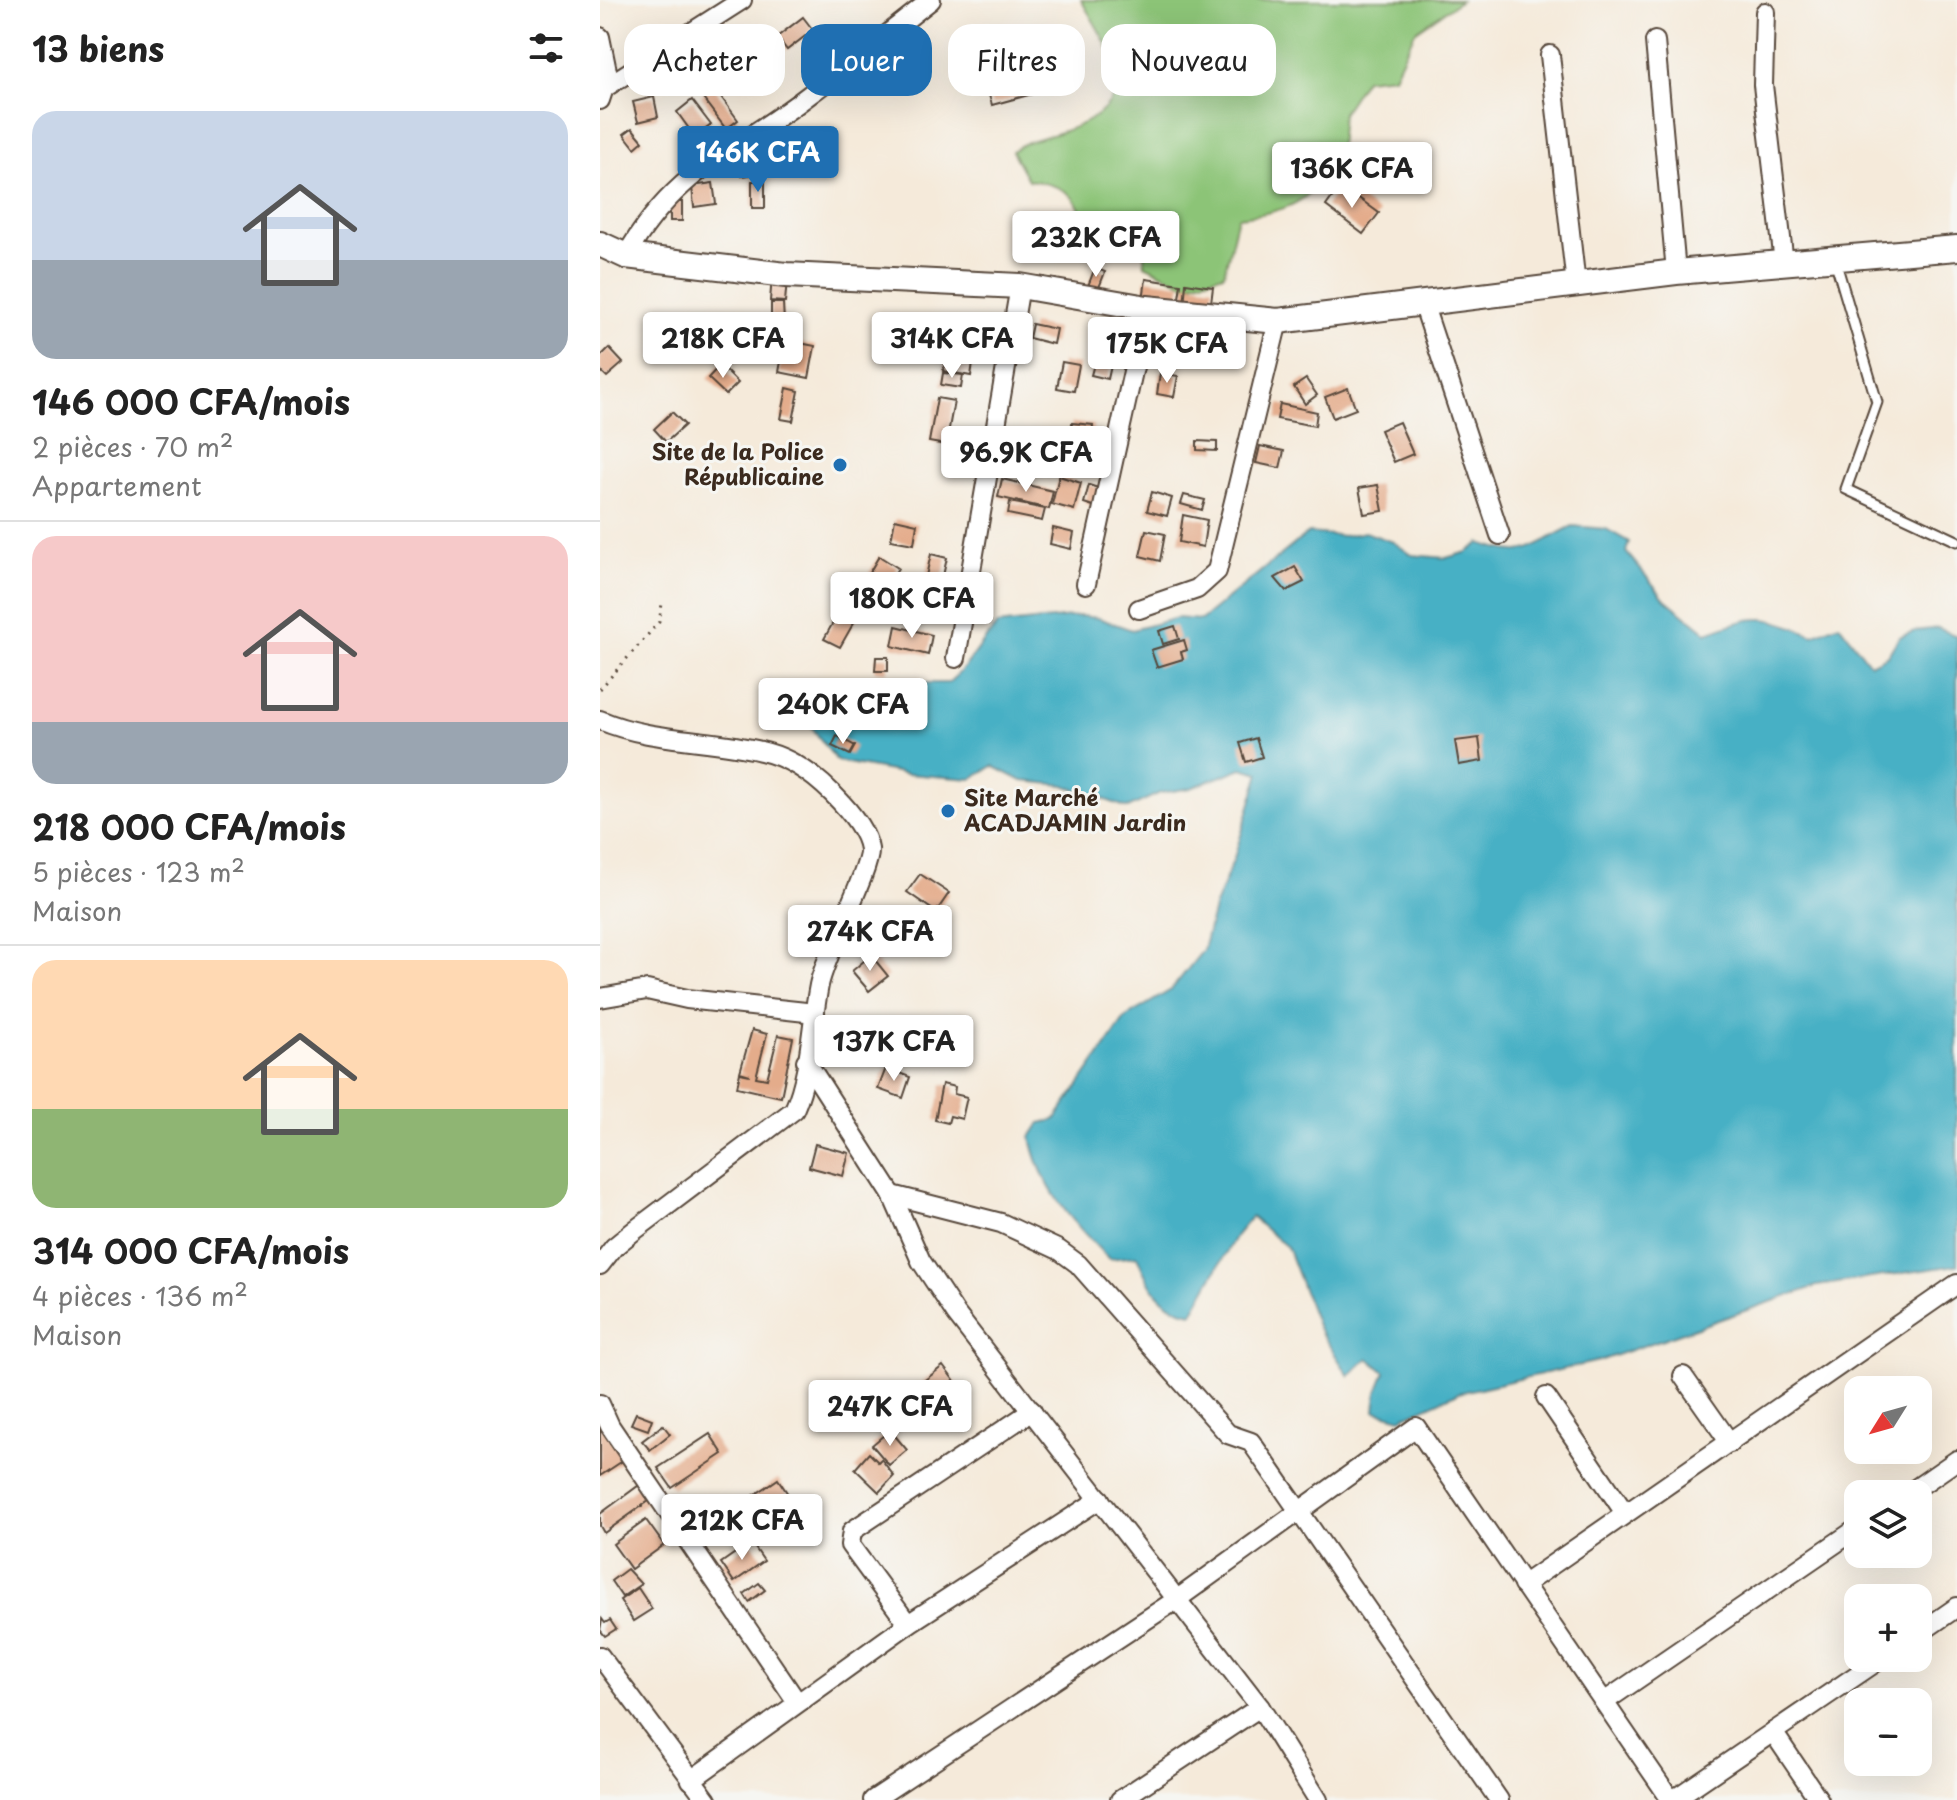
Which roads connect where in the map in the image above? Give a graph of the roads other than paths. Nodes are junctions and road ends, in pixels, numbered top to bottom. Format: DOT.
graph roads {
  1 [pos="742,0"];
  2 [pos="931,0"];
  3 [pos="1765,12"];
  4 [pos="600,37"];
  5 [pos="1655,41"];
  6 [pos="1550,55"];
  7 [pos="603,93"];
  8 [pos="600,244"];
  9 [pos="1957,248"];
  10 [pos="626,256"];
  11 [pos="1835,260"];
  12 [pos="1784,263"];
  13 [pos="1676,272"];
  14 [pos="1576,285"];
  15 [pos="1020,286"];
  16 [pos="1424,306"];
  17 [pos="1147,308"];
  18 [pos="1278,321"];
  19 [pos="1500,535"];
  20 [pos="1957,541"];
  21 [pos="1086,584"];
  22 [pos="1139,609"];
  23 [pos="956,658"];
  24 [pos="600,720"];
  25 [pos="600,998"];
  26 [pos="815,1013"];
  27 [pos="806,1061"];
  28 [pos="892,1195"];
  29 [pos="600,1265"];
  30 [pos="1957,1284"];
  31 [pos="1683,1376"];
  32 [pos="1546,1397"];
  33 [pos="600,1404"];
  34 [pos="1032,1411"];
  35 [pos="1730,1443"];
  36 [pos="1957,1460"];
  37 [pos="1928,1480"];
  38 [pos="1100,1499"];
  39 [pos="1299,1512"];
  40 [pos="1625,1513"];
  41 [pos="1844,1538"];
  42 [pos="1523,1585"];
  43 [pos="1176,1600"];
  44 [pos="1957,1607"];
  45 [pos="908,1624"];
  46 [pos="1932,1624"];
  47 [pos="600,1656"];
  48 [pos="1861,1672"];
  49 [pos="797,1702"];
  50 [pos="1604,1702"];
  51 [pos="1260,1707"];
  52 [pos="1773,1732"];
  53 [pos="691,1780"];
  54 [pos="1143,1794"];
  55 [pos="707,1800"];
  56 [pos="873,1800"];
  57 [pos="1120,1800"];
  58 [pos="1318,1800"];
  59 [pos="1499,1800"];
  60 [pos="1672,1800"];
  61 [pos="1819,1800"];
  1 -- 7 [label="street"];
  2 -- 10 [label="street"];
  3 -- 12 [label="street"];
  4 -- 7 [label="street"];
  5 -- 13 [label="street"];
  6 -- 14 [label="street"];
  8 -- 10 [label="street"];
  9 -- 11 [label="street"];
  10 -- 15 [label="street"];
  11 -- 12 [label="street"];
  11 -- 20 [label="lane"];
  12 -- 13 [label="street"];
  13 -- 14 [label="street"];
  14 -- 16 [label="street"];
  15 -- 17 [label="street"];
  15 -- 23 [label="street"];
  16 -- 18 [label="street"];
  16 -- 19 [label="street"];
  17 -- 18 [label="street"];
  17 -- 21 [label="street"];
  18 -- 22 [label="street"];
  24 -- 26 [label="street"];
  25 -- 26 [label="street"];
  26 -- 27 [label="street"];
  27 -- 28 [label="street"];
  27 -- 29 [label="street"];
  28 -- 34 [label="street"];
  28 -- 39 [label="street"];
  30 -- 35 [label="street"];
  31 -- 35 [label="street"];
  32 -- 40 [label="street"];
  33 -- 49 [label="street"];
  34 -- 38 [label="street"];
  34 -- 45 [label="street"];
  35 -- 40 [label="street"];
  36 -- 37 [label="street"];
  38 -- 43 [label="street"];
  38 -- 45 [label="street"];
  39 -- 42 [label="street"];
  39 -- 43 [label="street"];
  39 -- 59 [label="street"];
  40 -- 42 [label="street"];
  41 -- 50 [label="street"];
  42 -- 50 [label="street"];
  43 -- 51 [label="street"];
  43 -- 56 [label="street"];
  44 -- 46 [label="street"];
  45 -- 49 [label="street"];
  47 -- 53 [label="street"];
  48 -- 52 [label="street"];
  49 -- 53 [label="street"];
  50 -- 60 [label="street"];
  51 -- 54 [label="street"];
  51 -- 58 [label="street"];
  52 -- 60 [label="street"];
  52 -- 61 [label="street"];
  53 -- 55 [label="street"];
  54 -- 57 [label="street"];
}
